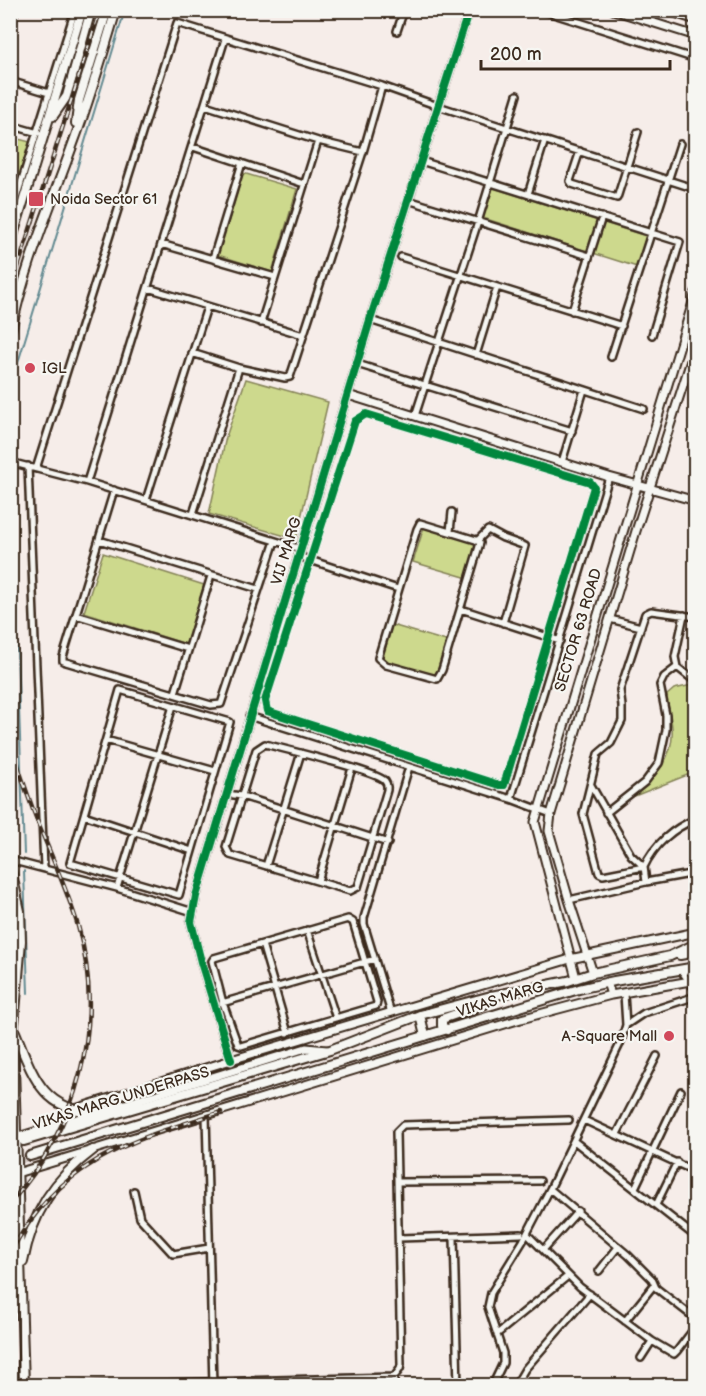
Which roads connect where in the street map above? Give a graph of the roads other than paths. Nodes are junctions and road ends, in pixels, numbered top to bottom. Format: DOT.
graph roads {
  1 [pos="15,10"];
  2 [pos="75,10"];
  3 [pos="82,10"];
  4 [pos="91,10"];
  5 [pos="107,10"];
  6 [pos="116,10"];
  7 [pos="404,10"];
  8 [pos="469,10"];
  9 [pos="541,10"];
  10 [pos="613,10"];
  11 [pos="665,10"];
  12 [pos="696,20"];
  13 [pos="10,26"];
  14 [pos="397,32"];
  15 [pos="696,36"];
  16 [pos="225,39"];
  17 [pos="696,59"];
  18 [pos="10,81"];
  19 [pos="382,86"];
  20 [pos="49,93"];
  21 [pos="517,95"];
  22 [pos="205,105"];
  23 [pos="438,106"];
  24 [pos="49,123"];
  25 [pos="10,125"];
  26 [pos="508,128"];
  27 [pos="638,132"];
  28 [pos="41,134"];
  29 [pos="75,140"];
  30 [pos="545,140"];
  31 [pos="318,141"];
  32 [pos="680,144"];
  33 [pos="193,147"];
  34 [pos="580,151"];
  35 [pos="363,152"];
  36 [pos="421,161"];
  37 [pos="242,163"];
  38 [pos="628,166"];
  39 [pos="670,179"];
  40 [pos="491,182"];
  41 [pos="304,184"];
  42 [pos="696,189"];
  43 [pos="528,194"];
  44 [pos="408,200"];
  45 [pos="602,217"];
  46 [pos="10,218"];
  47 [pos="478,222"];
  48 [pos="652,233"];
  49 [pos="161,244"];
  50 [pos="10,245"];
  51 [pos="589,256"];
  52 [pos="401,257"];
  53 [pos="213,258"];
  54 [pos="460,276"];
  55 [pos="275,277"];
  56 [pos="497,287"];
  57 [pos="148,288"];
  58 [pos="696,292"];
  59 [pos="14,305"];
  60 [pos="207,307"];
  61 [pos="572,310"];
  62 [pos="370,320"];
  63 [pos="261,323"];
  64 [pos="622,326"];
  65 [pos="303,335"];
  66 [pos="652,335"];
  67 [pos="10,336"];
  68 [pos="438,343"];
  69 [pos="696,345"];
  70 [pos="192,353"];
  71 [pos="476,355"];
  72 [pos="611,357"];
  73 [pos="357,364"];
  74 [pos="239,368"];
  75 [pos="424,385"];
  76 [pos="584,390"];
  77 [pos="348,395"];
  78 [pos="644,409"];
  79 [pos="415,416"];
  80 [pos="572,431"];
  81 [pos="10,462"];
  82 [pos="562,462"];
  83 [pos="27,466"];
  84 [pos="36,469"];
  85 [pos="609,477"];
  86 [pos="87,482"];
  87 [pos="637,484"];
  88 [pos="650,487"];
  89 [pos="114,490"];
  90 [pos="146,500"];
  91 [pos="696,501"];
  92 [pos="452,512"];
  93 [pos="193,514"];
  94 [pos="450,531"];
  95 [pos="99,540"];
  96 [pos="275,541"];
  97 [pos="477,541"];
  98 [pos="299,552"];
  99 [pos="311,561"];
  100 [pos="211,576"];
  101 [pos="258,589"];
  102 [pos="398,590"];
  103 [pos="461,609"];
  104 [pos="76,615"];
  105 [pos="684,615"];
  106 [pos="696,617"];
  107 [pos="610,619"];
  108 [pos="503,623"];
  109 [pos="641,627"];
  110 [pos="549,638"];
  111 [pos="560,641"];
  112 [pos="188,649"];
  113 [pos="677,668"];
  114 [pos="696,682"];
  115 [pos="175,693"];
  116 [pos="173,706"];
  117 [pos="249,716"];
  118 [pos="106,740"];
  119 [pos="301,753"];
  120 [pos="158,755"];
  121 [pos="409,767"];
  122 [pos="352,768"];
  123 [pos="215,771"];
  124 [pos="591,785"];
  125 [pos="226,794"];
  126 [pos="242,796"];
  127 [pos="511,799"];
  128 [pos="537,809"];
  129 [pos="285,810"];
  130 [pos="606,813"];
  131 [pos="551,814"];
  132 [pos="84,815"];
  133 [pos="696,819"];
  134 [pos="336,826"];
  135 [pos="135,832"];
  136 [pos="372,838"];
  137 [pos="388,843"];
  138 [pos="192,851"];
  139 [pos="10,860"];
  140 [pos="266,866"];
  141 [pos="11,867"];
  142 [pos="644,867"];
  143 [pos="44,868"];
  144 [pos="696,873"];
  145 [pos="10,878"];
  146 [pos="120,878"];
  147 [pos="318,881"];
  148 [pos="646,882"];
  149 [pos="117,888"];
  150 [pos="569,900"];
  151 [pos="10,905"];
  152 [pos="193,912"];
  153 [pos="307,930"];
  154 [pos="10,932"];
  155 [pos="696,932"];
  156 [pos="262,944"];
  157 [pos="696,944"];
  158 [pos="696,952"];
  159 [pos="10,954"];
  160 [pos="586,955"];
  161 [pos="670,956"];
  162 [pos="375,959"];
  163 [pos="570,959"];
  164 [pos="364,962"];
  165 [pos="694,967"];
  166 [pos="680,969"];
  167 [pos="593,973"];
  168 [pos="322,974"];
  169 [pos="576,978"];
  170 [pos="17,980"];
  171 [pos="692,980"];
  172 [pos="607,982"];
  173 [pos="275,988"];
  174 [pos="696,991"];
  175 [pos="624,994"];
  176 [pos="611,995"];
  177 [pos="491,996"];
  178 [pos="696,996"];
  179 [pos="223,1003"];
  180 [pos="214,1005"];
  181 [pos="391,1012"];
  182 [pos="420,1015"];
  183 [pos="336,1018"];
  184 [pos="626,1025"];
  185 [pos="14,1028"];
  186 [pos="447,1030"];
  187 [pos="288,1032"];
  188 [pos="425,1036"];
  189 [pos="330,1050"];
  190 [pos="657,1056"];
  191 [pos="231,1060"];
  192 [pos="315,1070"];
  193 [pos="319,1082"];
  194 [pos="681,1091"];
  195 [pos="72,1110"];
  196 [pos="94,1112"];
  197 [pos="206,1114"];
  198 [pos="569,1120"];
  199 [pos="584,1120"];
  200 [pos="617,1134"];
  201 [pos="15,1138"];
  202 [pos="24,1141"];
  203 [pos="573,1141"];
  204 [pos="93,1150"];
  205 [pos="653,1150"];
  206 [pos="30,1156"];
  207 [pos="677,1162"];
  208 [pos="696,1172"];
  209 [pos="17,1173"];
  210 [pos="540,1181"];
  211 [pos="397,1182"];
  212 [pos="635,1188"];
  213 [pos="550,1189"];
  214 [pos="134,1191"];
  215 [pos="656,1205"];
  216 [pos="578,1212"];
  217 [pos="524,1234"];
  218 [pos="696,1237"];
  219 [pos="399,1238"];
  220 [pos="454,1238"];
  221 [pos="618,1247"];
  222 [pos="209,1248"];
  223 [pos="543,1250"];
  224 [pos="599,1271"];
  225 [pos="568,1276"];
  226 [pos="21,1278"];
  227 [pos="654,1286"];
  228 [pos="590,1294"];
  229 [pos="696,1319"];
  230 [pos="625,1321"];
  231 [pos="696,1326"];
  232 [pos="497,1334"];
  233 [pos="652,1341"];
  234 [pos="641,1358"];
  235 [pos="394,1377"];
  236 [pos="213,1384"];
  237 [pos="95,1385"];
  238 [pos="24,1386"];
  239 [pos="52,1386"];
  240 [pos="394,1386"];
  241 [pos="458,1386"];
  242 [pos="492,1386"];
  243 [pos="515,1386"];
  1 -- 13 [label="street"];
  2 -- 20 [label="street"];
  3 -- 24 [label="main road"];
  4 -- 24 [label="main road"];
  5 -- 29 [label="main road"];
  6 -- 29 [label="main road"];
  7 -- 14 [label="street"];
  8 -- 23 [label="street, VIJ MARG"];
  9 -- 17 [label="street"];
  10 -- 15 [label="street"];
  11 -- 12 [label="street"];
  16 -- 19 [label="street"];
  16 -- 22 [label="street"];
  16 -- 84 [label="street"];
  18 -- 20 [label="street"];
  19 -- 23 [label="street"];
  19 -- 35 [label="street"];
  20 -- 28 [label="street"];
  21 -- 26 [label="street"];
  22 -- 31 [label="street"];
  22 -- 33 [label="street"];
  23 -- 26 [label="street"];
  23 -- 36 [label="street, VIJ MARG"];
  24 -- 28 [label="main road"];
  25 -- 28 [label="street"];
  26 -- 30 [label="street"];
  26 -- 40 [label="street"];
  27 -- 38 [label="street"];
  28 -- 46 [label="street"];
  28 -- 50 [label="main road"];
  29 -- 59 [label="main road"];
  30 -- 34 [label="street"];
  30 -- 43 [label="street"];
  31 -- 35 [label="street"];
  31 -- 41 [label="street"];
  32 -- 39 [label="street"];
  33 -- 37 [label="street"];
  33 -- 49 [label="street"];
  34 -- 38 [label="street"];
  34 -- 38 [label="street"];
  35 -- 65 [label="street"];
  36 -- 40 [label="street"];
  36 -- 44 [label="street, VIJ MARG"];
  37 -- 41 [label="street"];
  37 -- 53 [label="street"];
  38 -- 39 [label="street"];
  39 -- 42 [label="street"];
  39 -- 48 [label="street"];
  40 -- 43 [label="street"];
  40 -- 47 [label="street"];
  41 -- 55 [label="street"];
  43 -- 45 [label="street"];
  44 -- 47 [label="street"];
  44 -- 62 [label="street, VIJ MARG"];
  45 -- 48 [label="street"];
  45 -- 51 [label="street"];
  47 -- 51 [label="street"];
  47 -- 54 [label="street"];
  48 -- 64 [label="street"];
  48 -- 66 [label="street"];
  49 -- 53 [label="street"];
  49 -- 57 [label="street"];
  51 -- 61 [label="street"];
  52 -- 54 [label="street"];
  53 -- 55 [label="street"];
  54 -- 56 [label="street"];
  54 -- 68 [label="street"];
  55 -- 63 [label="street"];
  56 -- 61 [label="street"];
  56 -- 71 [label="street"];
  57 -- 60 [label="street"];
  57 -- 86 [label="street"];
  58 -- 87 [label="street, SECTOR 63 ROAD"];
  59 -- 67 [label="main road"];
  60 -- 63 [label="street"];
  60 -- 70 [label="street"];
  61 -- 64 [label="street"];
  62 -- 68 [label="street"];
  62 -- 73 [label="street, VIJ MARG"];
  63 -- 65 [label="street"];
  64 -- 72 [label="street"];
  65 -- 74 [label="street"];
  68 -- 71 [label="street"];
  68 -- 75 [label="street"];
  69 -- 88 [label="street, SECTOR 63 ROAD"];
  70 -- 74 [label="street"];
  70 -- 90 [label="street"];
  71 -- 76 [label="street"];
  73 -- 75 [label="street"];
  73 -- 77 [label="street, VIJ MARG"];
  74 -- 93 [label="street"];
  75 -- 79 [label="street"];
  75 -- 80 [label="street"];
  76 -- 78 [label="street"];
  76 -- 80 [label="street"];
  77 -- 79 [label="street"];
  77 -- 98 [label="street, VIJ MARG"];
  79 -- 82 [label="street"];
  80 -- 82 [label="street"];
  81 -- 83 [label="street"];
  82 -- 85 [label="street"];
  83 -- 84 [label="street"];
  83 -- 143 [label="street"];
  84 -- 86 [label="street"];
  85 -- 87 [label="street"];
  85 -- 111 [label="street"];
  86 -- 89 [label="street"];
  87 -- 88 [label="street"];
  87 -- 128 [label="street, SECTOR 63 ROAD"];
  88 -- 91 [label="street"];
  88 -- 107 [label="street, SECTOR 63 ROAD"];
  89 -- 90 [label="street"];
  89 -- 95 [label="street"];
  90 -- 93 [label="street"];
  92 -- 94 [label="street"];
  93 -- 96 [label="street"];
  94 -- 97 [label="street"];
  94 -- 102 [label="street"];
  95 -- 100 [label="street"];
  95 -- 104 [label="street"];
  96 -- 98 [label="street"];
  96 -- 101 [label="street"];
  97 -- 103 [label="street"];
  97 -- 108 [label="street"];
  98 -- 99 [label="street"];
  98 -- 117 [label="street, VIJ MARG"];
  99 -- 102 [label="street"];
  99 -- 110 [label="street"];
  99 -- 110 [label="street"];
  100 -- 101 [label="street"];
  100 -- 112 [label="street"];
  101 -- 115 [label="street"];
  102 -- 103 [label="street"];
  103 -- 108 [label="street"];
  104 -- 112 [label="street"];
  104 -- 115 [label="street"];
  105 -- 106 [label="street"];
  105 -- 109 [label="street"];
  105 -- 113 [label="street"];
  107 -- 109 [label="street"];
  107 -- 131 [label="street, SECTOR 63 ROAD"];
  108 -- 110 [label="street"];
  109 -- 124 [label="street"];
  110 -- 111 [label="street"];
  111 -- 127 [label="street"];
  112 -- 115 [label="street"];
  113 -- 114 [label="street"];
  113 -- 130 [label="street"];
  116 -- 118 [label="street"];
  116 -- 120 [label="street"];
  116 -- 123 [label="street"];
  117 -- 121 [label="street"];
  117 -- 125 [label="street, VIJ MARG"];
  118 -- 120 [label="street"];
  118 -- 132 [label="street"];
  119 -- 122 [label="street"];
  119 -- 126 [label="street"];
  119 -- 129 [label="street"];
  120 -- 123 [label="street"];
  120 -- 135 [label="street"];
  121 -- 127 [label="street"];
  121 -- 137 [label="street"];
  122 -- 134 [label="street"];
  122 -- 136 [label="street"];
  123 -- 138 [label="street"];
  124 -- 130 [label="street"];
  124 -- 142 [label="street"];
  125 -- 126 [label="street"];
  125 -- 152 [label="street, VIJ MARG"];
  126 -- 129 [label="street"];
  126 -- 140 [label="street"];
  127 -- 128 [label="street"];
  128 -- 131 [label="street"];
  128 -- 163 [label="street, SECTOR 63 ROAD"];
  129 -- 134 [label="street"];
  129 -- 140 [label="street"];
  130 -- 142 [label="street"];
  131 -- 150 [label="street, SECTOR 63 ROAD"];
  132 -- 135 [label="street"];
  132 -- 146 [label="street"];
  133 -- 142 [label="street"];
  134 -- 136 [label="street"];
  134 -- 147 [label="street"];
  135 -- 138 [label="street"];
  135 -- 146 [label="street"];
  136 -- 137 [label="street"];
  136 -- 147 [label="street"];
  137 -- 162 [label="street"];
  138 -- 146 [label="street"];
  139 -- 143 [label="street"];
  140 -- 147 [label="street"];
  141 -- 145 [label="main road"];
  141 -- 170 [label="main road"];
  142 -- 148 [label="street"];
  143 -- 149 [label="street"];
  144 -- 148 [label="street"];
  146 -- 149 [label="street"];
  148 -- 150 [label="street"];
  149 -- 152 [label="street"];
  150 -- 160 [label="street, SECTOR 63 ROAD"];
  151 -- 154 [label="main road"];
  152 -- 180 [label="street, VIJ MARG"];
  153 -- 156 [label="street"];
  153 -- 164 [label="street"];
  153 -- 168 [label="street"];
  155 -- 160 [label="street"];
  156 -- 173 [label="street"];
  156 -- 179 [label="street"];
  157 -- 161 [label="main road, VIKAS MARG"];
  158 -- 161 [label="main road"];
  159 -- 170 [label="main road"];
  160 -- 163 [label="street"];
  160 -- 167 [label="street, SECTOR 63 ROAD"];
  161 -- 167 [label="main road, VIKAS MARG"];
  162 -- 164 [label="street"];
  162 -- 181 [label="street"];
  163 -- 169 [label="street, SECTOR 63 ROAD"];
  163 -- 181 [label="street"];
  164 -- 168 [label="street"];
  164 -- 183 [label="street"];
  165 -- 166 [label="main road, VIKAS MARG"];
  166 -- 171 [label="street"];
  166 -- 172 [label="main road, VIKAS MARG"];
  167 -- 169 [label="main road, VIKAS MARG"];
  168 -- 173 [label="street"];
  168 -- 183 [label="street"];
  169 -- 177 [label="main road, VIKAS MARG"];
  170 -- 185 [label="main road"];
  171 -- 174 [label="street"];
  171 -- 175 [label="street"];
  172 -- 176 [label="street"];
  172 -- 186 [label="main road, VIKAS MARG"];
  173 -- 179 [label="street"];
  173 -- 187 [label="street"];
  175 -- 176 [label="street"];
  175 -- 184 [label="street"];
  176 -- 193 [label="street"];
  177 -- 182 [label="main road, VIKAS MARG"];
  177 -- 186 [label="main road"];
  178 -- 184 [label="street"];
  179 -- 180 [label="street"];
  179 -- 187 [label="street"];
  180 -- 191 [label="street, VIJ MARG"];
  181 -- 191 [label="street"];
  182 -- 188 [label="main road"];
  182 -- 189 [label="main road, VIKAS MARG"];
  183 -- 187 [label="street"];
  184 -- 199 [label="street"];
  185 -- 195 [label="main road"];
  185 -- 201 [label="main road"];
  186 -- 188 [label="main road, VIKAS MARG"];
  188 -- 192 [label="main road, VIKAS MARG"];
  189 -- 196 [label="street"];
  189 -- 202 [label="main road, VIKAS MARG UNDERPASS"];
  190 -- 200 [label="street"];
  191 -- 195 [label="street"];
  192 -- 193 [label="street"];
  192 -- 206 [label="main road, VIKAS MARG UNDERPASS"];
  193 -- 197 [label="street"];
  194 -- 205 [label="street"];
  195 -- 196 [label="main road"];
  196 -- 201 [label="street"];
  197 -- 204 [label="street"];
  197 -- 222 [label="street"];
  198 -- 211 [label="street"];
  199 -- 200 [label="street"];
  199 -- 203 [label="street"];
  200 -- 205 [label="street"];
  201 -- 209 [label="main road"];
  203 -- 212 [label="street"];
  203 -- 213 [label="street"];
  204 -- 209 [label="street"];
  204 -- 226 [label="main road"];
  205 -- 207 [label="street"];
  205 -- 212 [label="street"];
  207 -- 208 [label="street"];
  207 -- 215 [label="street"];
  209 -- 226 [label="main road"];
  210 -- 211 [label="street"];
  211 -- 219 [label="street"];
  212 -- 215 [label="street"];
  213 -- 216 [label="street"];
  213 -- 217 [label="street"];
  214 -- 222 [label="street"];
  215 -- 218 [label="street"];
  216 -- 221 [label="street"];
  216 -- 223 [label="street"];
  217 -- 220 [label="street"];
  217 -- 223 [label="street"];
  217 -- 232 [label="street"];
  219 -- 220 [label="street"];
  219 -- 235 [label="street"];
  220 -- 241 [label="street"];
  221 -- 224 [label="street"];
  221 -- 227 [label="street"];
  222 -- 236 [label="street"];
  223 -- 225 [label="street"];
  225 -- 228 [label="street"];
  225 -- 232 [label="street"];
  226 -- 238 [label="main road"];
  227 -- 229 [label="street"];
  227 -- 230 [label="street"];
  228 -- 230 [label="street"];
  228 -- 243 [label="street"];
  230 -- 233 [label="street"];
  231 -- 233 [label="street"];
  232 -- 242 [label="street"];
  233 -- 234 [label="street"];
  235 -- 236 [label="street"];
  235 -- 240 [label="street"];
  236 -- 237 [label="street"];
  237 -- 239 [label="street"];
}
